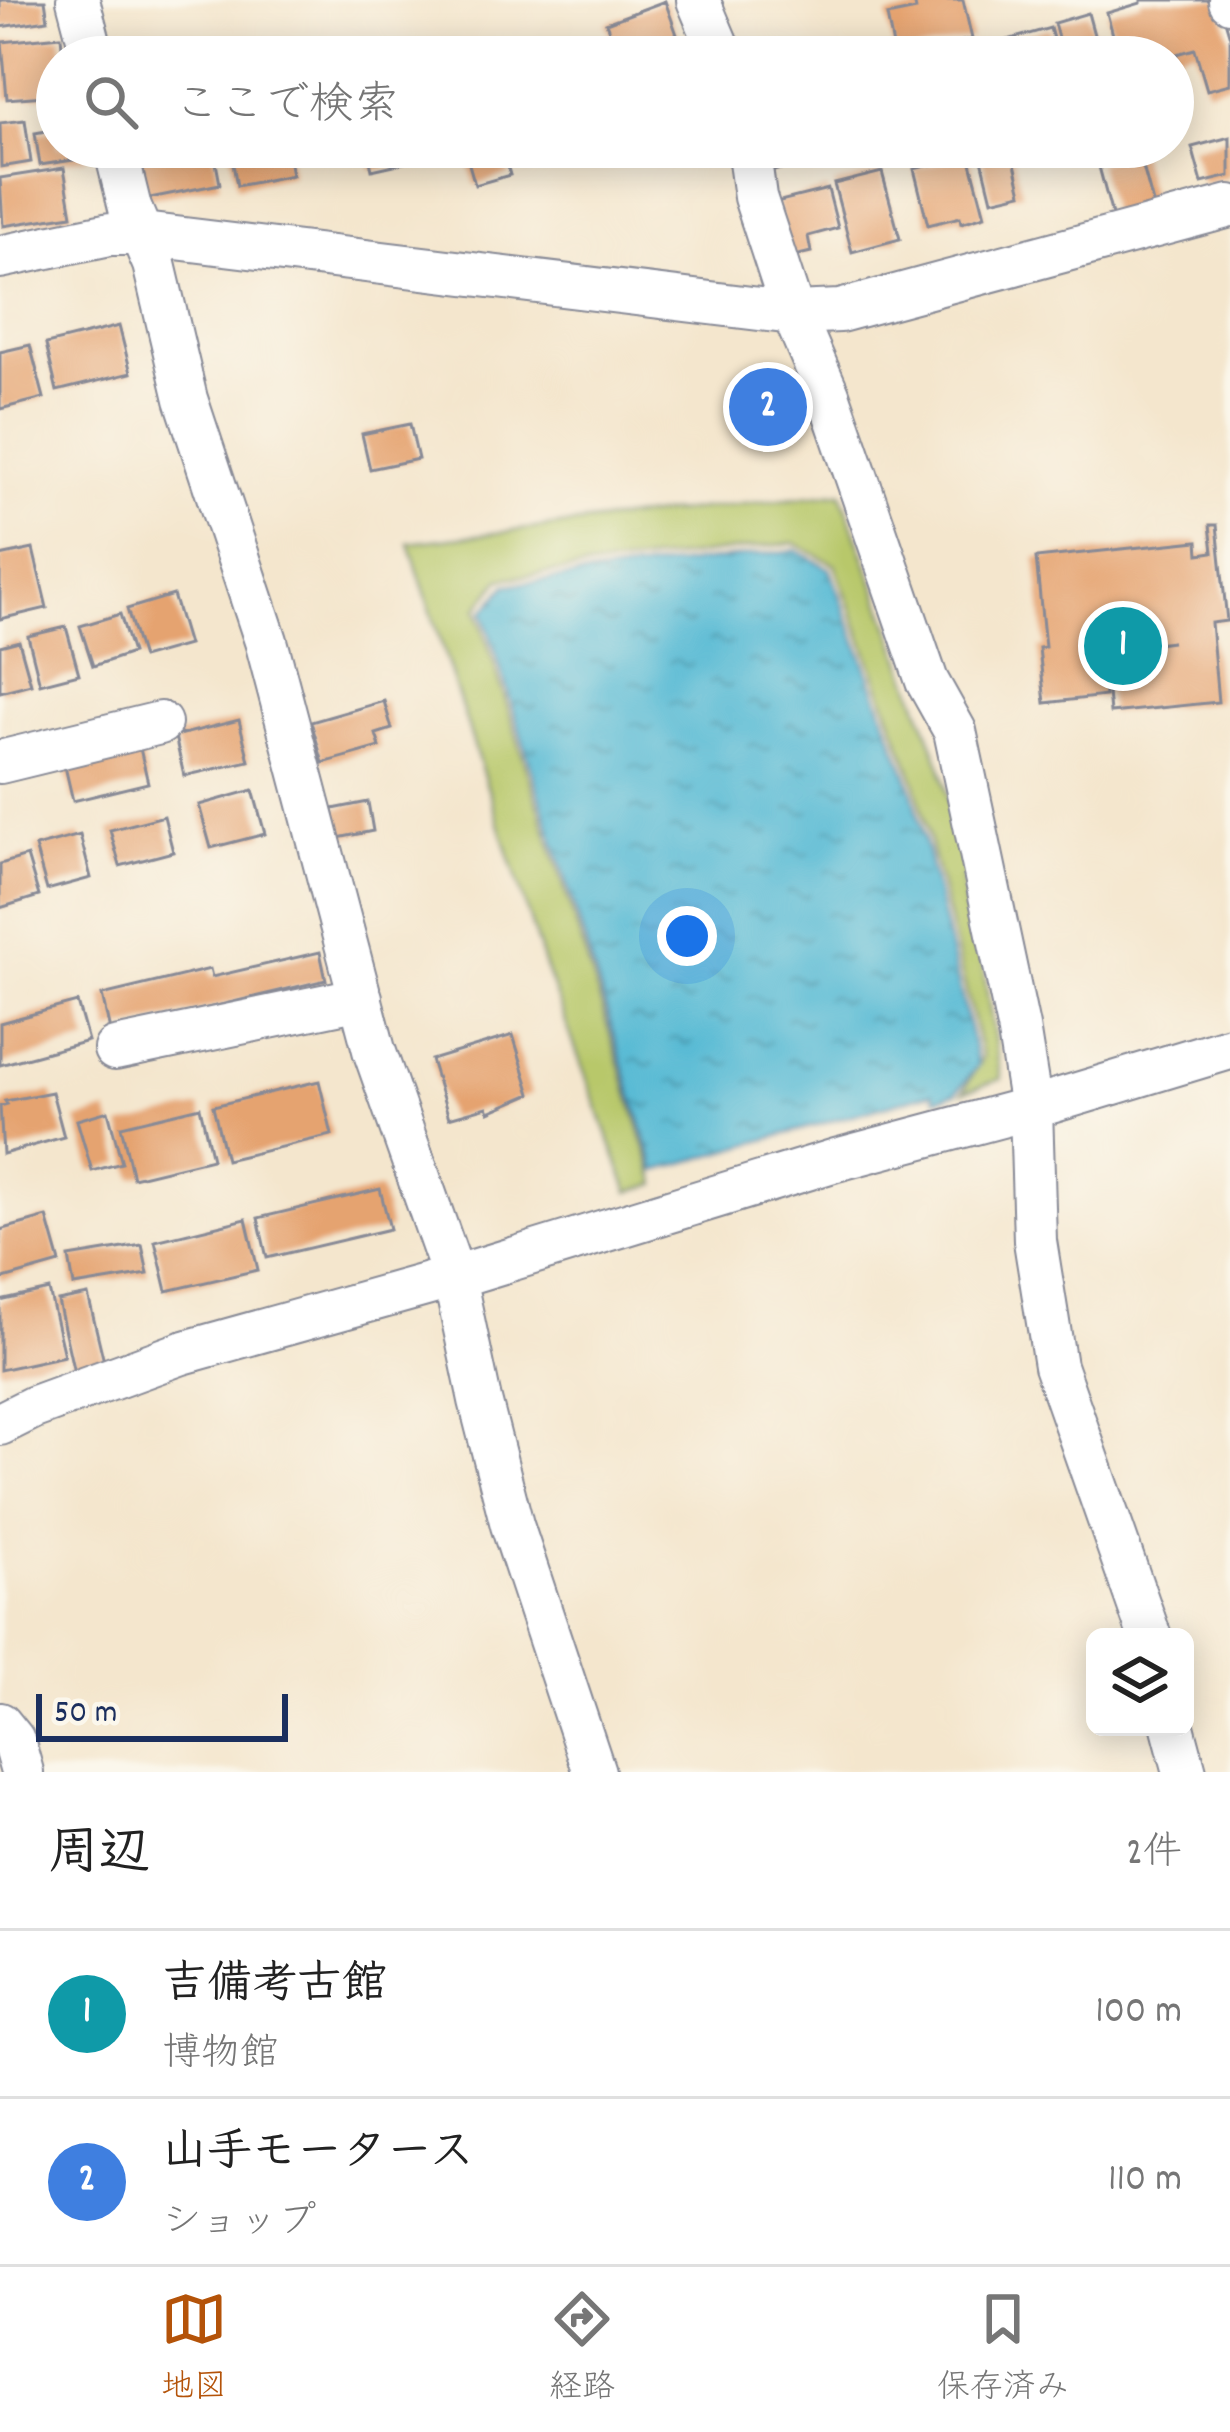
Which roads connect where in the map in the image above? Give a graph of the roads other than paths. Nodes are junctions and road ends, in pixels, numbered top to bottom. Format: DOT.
graph roads {
  1 [pos="78,0"];
  2 [pos="698,0"];
  3 [pos="87,36"];
  4 [pos="713,36"];
  5 [pos="120,168"];
  6 [pos="751,168"];
  7 [pos="1230,206"];
  8 [pos="143,234"];
  9 [pos="0,257"];
  10 [pos="793,313"];
  11 [pos="160,723"];
  12 [pos="0,762"];
  13 [pos="361,998"];
  14 [pos="1230,1048"];
  15 [pos="115,1049"];
  16 [pos="1031,1108"];
  17 [pos="454,1277"];
  18 [pos="0,1424"];
  19 [pos="1147,1628"];
  20 [pos="0,1724"];
  21 [pos="1176,1736"];
  22 [pos="22,1772"];
  23 [pos="594,1772"];
  24 [pos="1185,1772"];
  1 -- 3 [label="street"];
  2 -- 4 [label="street"];
  5 -- 8 [label="street"];
  6 -- 10 [label="street"];
  7 -- 10 [label="street"];
  8 -- 9 [label="street"];
  8 -- 10 [label="street"];
  8 -- 13 [label="street"];
  10 -- 16 [label="street"];
  11 -- 12 [label="street"];
  13 -- 15 [label="street"];
  13 -- 17 [label="street"];
  14 -- 16 [label="street"];
  16 -- 17 [label="street"];
  16 -- 19 [label="street"];
  17 -- 18 [label="street"];
  17 -- 23 [label="street"];
  20 -- 22 [label="street"];
  21 -- 24 [label="street"];
}
